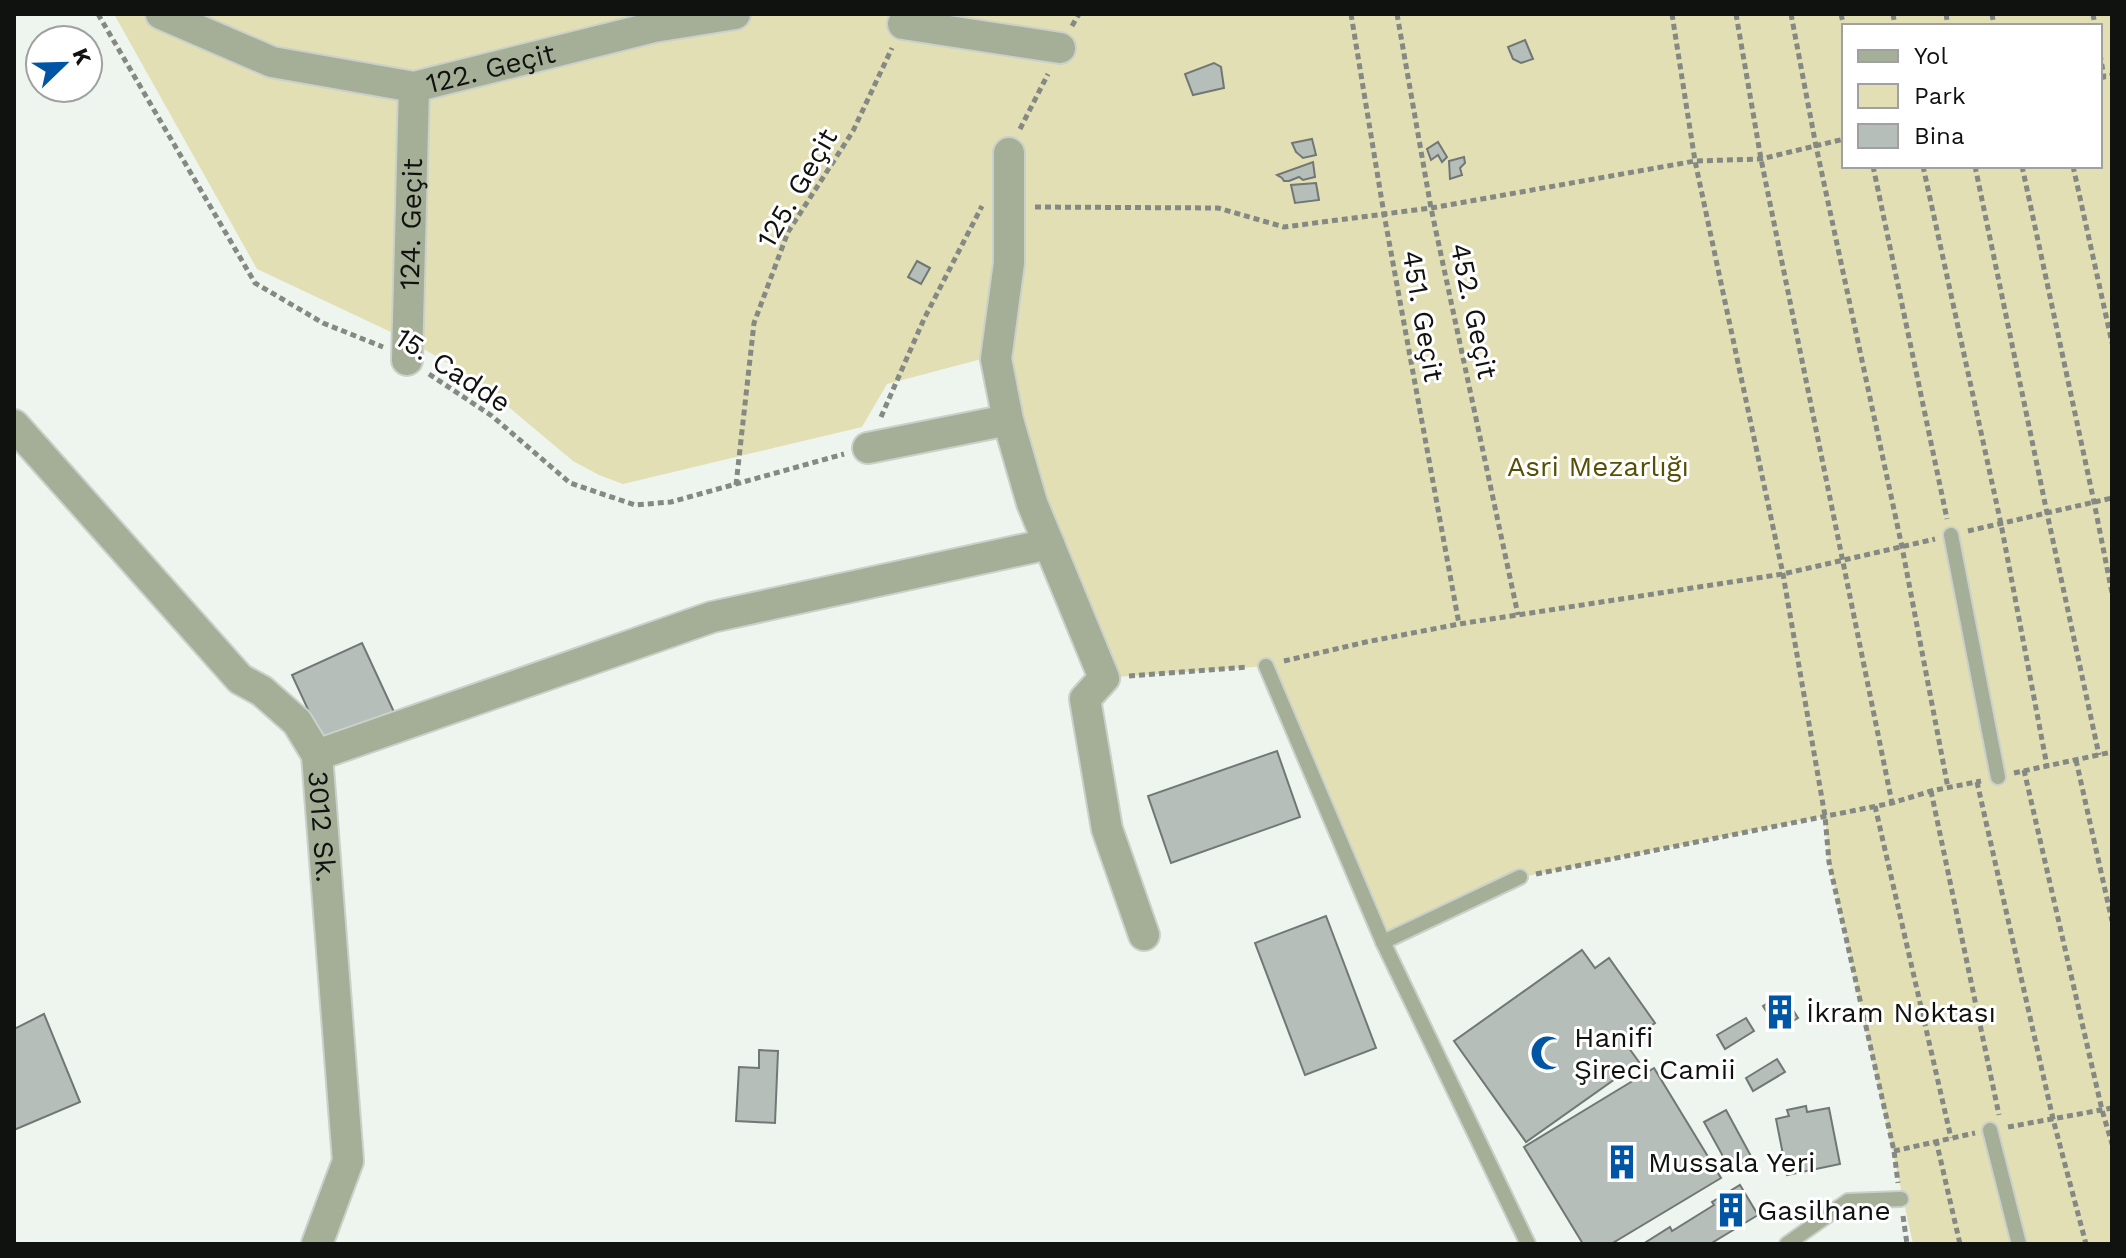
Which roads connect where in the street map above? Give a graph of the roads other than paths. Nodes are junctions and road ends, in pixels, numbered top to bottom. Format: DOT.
graph roads {
  1 [pos="161,14"];
  2 [pos="735,14"];
  3 [pos="653,20"];
  4 [pos="903,24"];
  5 [pos="1060,48"];
  6 [pos="414,87"];
  7 [pos="1009,153"];
  8 [pos="407,360"];
  9 [pos="1008,420"];
  10 [pos="14,425"];
  11 [pos="868,448"];
  12 [pos="1951,535"];
  13 [pos="1049,544"];
  14 [pos="1266,666"];
  15 [pos="317,755"];
  16 [pos="1998,777"];
  17 [pos="1520,877"];
  18 [pos="1144,935"];
  19 [pos="1383,942"];
  20 [pos="1996,1129"];
  21 [pos="1901,1199"];
  22 [pos="317,1244"];
  23 [pos="1528,1244"];
  24 [pos="1787,1244"];
  25 [pos="2019,1244"];
  1 -- 6 [label="street, 122. Geçit"];
  2 -- 3 [label="street, 122. Geçit"];
  3 -- 6 [label="street, 122. Geçit"];
  4 -- 5 [label="street"];
  6 -- 8 [label="street, 124. Geçit"];
  7 -- 9 [label="street"];
  9 -- 11 [label="street"];
  9 -- 13 [label="street"];
  10 -- 15 [label="street, 3012 Sk."];
  12 -- 16 [label="lane"];
  13 -- 15 [label="street"];
  13 -- 18 [label="street"];
  14 -- 19 [label="lane"];
  15 -- 22 [label="street, 3012 Sk."];
  17 -- 19 [label="lane"];
  19 -- 23 [label="lane"];
  20 -- 25 [label="lane"];
  21 -- 24 [label="lane"];
}
